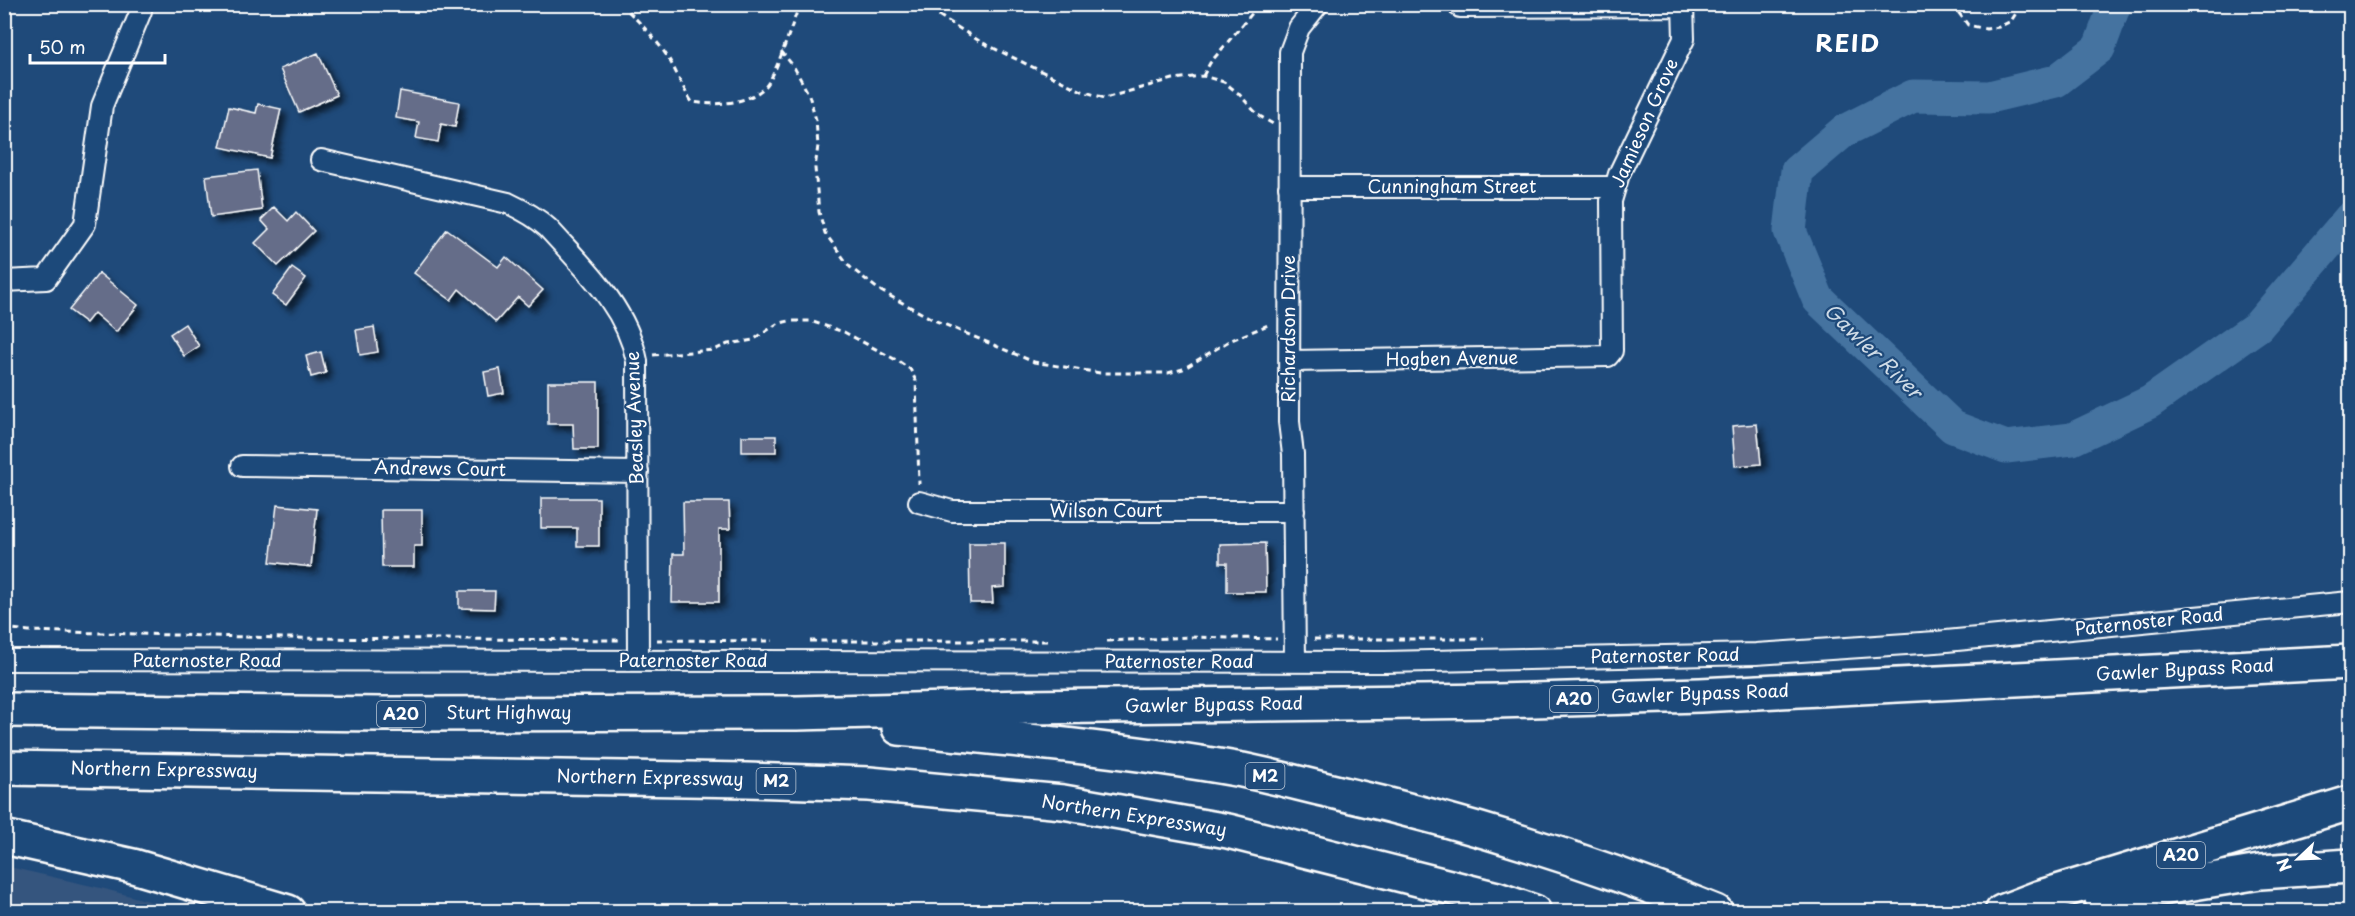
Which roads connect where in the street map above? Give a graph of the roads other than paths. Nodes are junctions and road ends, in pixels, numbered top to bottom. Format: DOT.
graph roads {
  1 [pos="139,4"];
  2 [pos="1318,4"];
  3 [pos="1457,4"];
  4 [pos="1683,5"];
  5 [pos="321,160"];
  6 [pos="1288,187"];
  7 [pos="1615,187"];
  8 [pos="4,281"];
  9 [pos="1612,351"];
  10 [pos="1290,361"];
  11 [pos="242,466"];
  12 [pos="638,472"];
  13 [pos="919,502"];
  14 [pos="1294,511"];
  15 [pos="2350,602"];
  16 [pos="4,660"];
  17 [pos="638,661"];
  18 [pos="1295,662"];
  19 [pos="2350,662"];
  20 [pos="4,710"];
  21 [pos="797,713"];
  22 [pos="4,768"];
  23 [pos="2350,803"];
  24 [pos="4,837"];
  25 [pos="2350,866"];
  26 [pos="2007,910"];
  27 [pos="288,912"];
  28 [pos="1534,912"];
  29 [pos="1716,912"];
  1 -- 8 [label="street"];
  2 -- 6 [label="street, Richardson Drive"];
  3 -- 4 [label="street"];
  4 -- 7 [label="street, Jamieson Grove"];
  5 -- 12 [label="street, Beasley Avenue"];
  6 -- 7 [label="street, Cunningham Street"];
  6 -- 10 [label="street, Richardson Drive"];
  7 -- 9 [label="street, Jamieson Grove"];
  9 -- 10 [label="street, Hogben Avenue"];
  10 -- 14 [label="street, Richardson Drive"];
  11 -- 12 [label="street, Andrews Court"];
  12 -- 17 [label="street, Beasley Avenue"];
  13 -- 14 [label="street, Wilson Court"];
  14 -- 18 [label="street, Richardson Drive"];
  15 -- 18 [label="street, Paternoster Road"];
  16 -- 17 [label="street, Paternoster Road"];
  17 -- 18 [label="street, Paternoster Road"];
  19 -- 21 [label="highway, Gawler Bypass Road / A20"];
  20 -- 21 [label="highway, Sturt Highway / A20"];
  21 -- 29 [label="highway, M2"];
  22 -- 28 [label="highway, Northern Expressway / M2"];
  23 -- 26 [label="highway, A20"];
  24 -- 27 [label="highway"];
  25 -- 26 [label="highway"];
}
